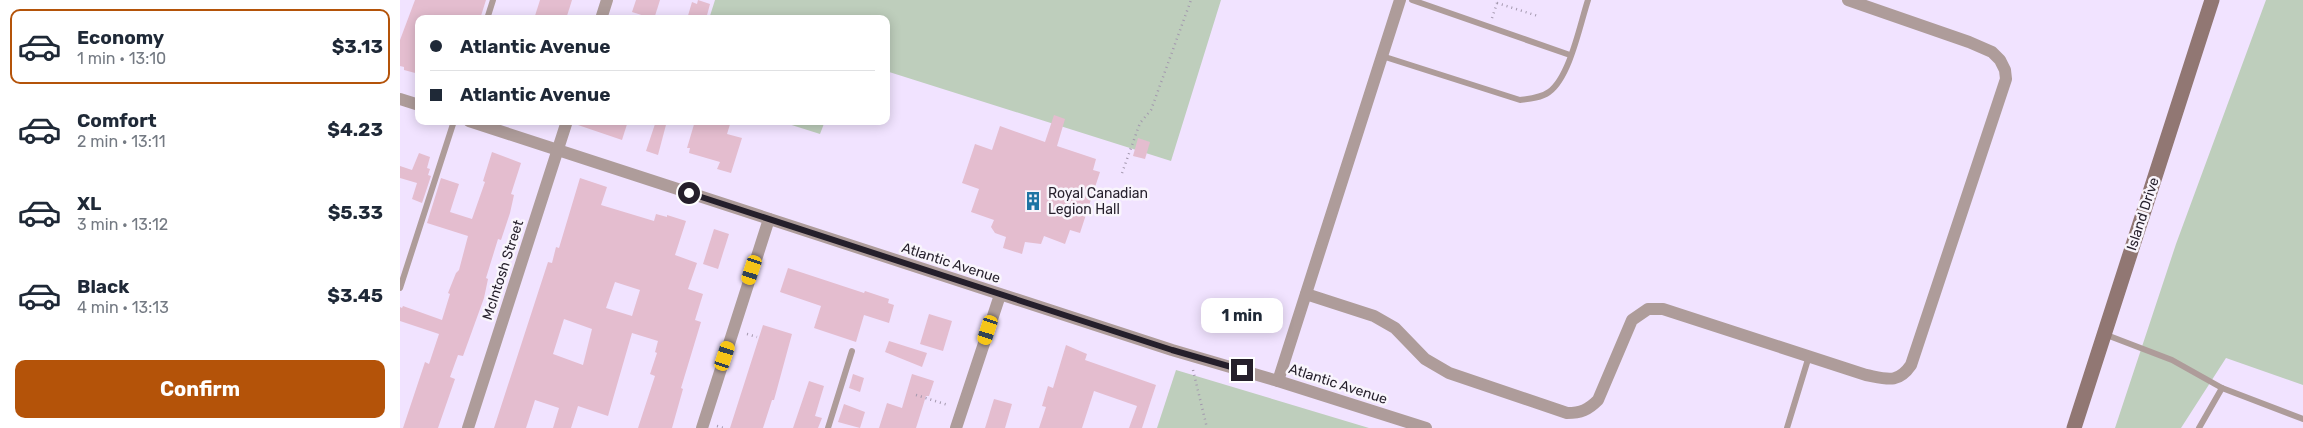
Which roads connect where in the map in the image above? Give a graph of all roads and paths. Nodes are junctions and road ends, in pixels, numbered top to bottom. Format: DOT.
graph roads {
  1 [pos="493,0"];
  2 [pos="607,0"];
  3 [pos="1191,0"];
  4 [pos="1400,0"];
  5 [pos="1412,0"];
  6 [pos="1588,0"];
  7 [pos="1848,0"];
  8 [pos="2212,0"];
  9 [pos="1497,2"];
  10 [pos="488,15"];
  11 [pos="602,15"];
  12 [pos="1538,16"];
  13 [pos="1490,27"];
  14 [pos="1570,55"];
  15 [pos="1382,56"];
  16 [pos="400,99"];
  17 [pos="415,104"];
  18 [pos="453,125"];
  19 [pos="481,125"];
  20 [pos="566,125"];
  21 [pos="558,150"];
  22 [pos="1122,173"];
  23 [pos="769,219"];
  24 [pos="400,288"];
  25 [pos="1306,294"];
  26 [pos="1000,295"];
  27 [pos="745,333"];
  28 [pos="2104,334"];
  29 [pos="758,337"];
  30 [pos="852,351"];
  31 [pos="1189,354"];
  32 [pos="1809,356"];
  33 [pos="1278,381"];
  34 [pos="2222,388"];
  35 [pos="916,395"];
  36 [pos="948,405"];
  37 [pos="2303,419"];
  38 [pos="717,426"];
  39 [pos="468,428"];
  40 [pos="702,428"];
  41 [pos="724,428"];
  42 [pos="828,428"];
  43 [pos="956,428"];
  44 [pos="1207,428"];
  45 [pos="1426,428"];
  46 [pos="1787,428"];
  47 [pos="2074,428"];
  48 [pos="2199,428"];
  1 -- 10 [label="lane"];
  2 -- 11 [label="street"];
  3 -- 22 [label="path"];
  4 -- 15 [label="street"];
  5 -- 13 [label="lane"];
  6 -- 14 [label="lane"];
  7 -- 32 [label="street"];
  8 -- 28 [label="street, Island Drive"];
  9 -- 12 [label="path"];
  9 -- 13 [label="path"];
  13 -- 14 [label="lane"];
  14 -- 15 [label="lane"];
  15 -- 25 [label="street"];
  16 -- 17 [label="street"];
  18 -- 24 [label="lane"];
  19 -- 21 [label="street, Atlantic Avenue"];
  20 -- 21 [label="street, McIntosh Street"];
  21 -- 23 [label="street, Atlantic Avenue"];
  21 -- 39 [label="street, McIntosh Street"];
  23 -- 26 [label="street, Atlantic Avenue"];
  23 -- 40 [label="street"];
  25 -- 32 [label="street"];
  25 -- 33 [label="street"];
  26 -- 31 [label="street, Atlantic Avenue"];
  26 -- 43 [label="street"];
  27 -- 29 [label="path"];
  28 -- 34 [label="lane"];
  28 -- 47 [label="street, Island Drive"];
  30 -- 42 [label="lane"];
  31 -- 33 [label="street, Atlantic Avenue"];
  31 -- 44 [label="path"];
  32 -- 46 [label="lane"];
  33 -- 45 [label="street, Atlantic Avenue"];
  34 -- 37 [label="lane"];
  34 -- 48 [label="lane"];
  35 -- 36 [label="path"];
  38 -- 41 [label="path"];
}
